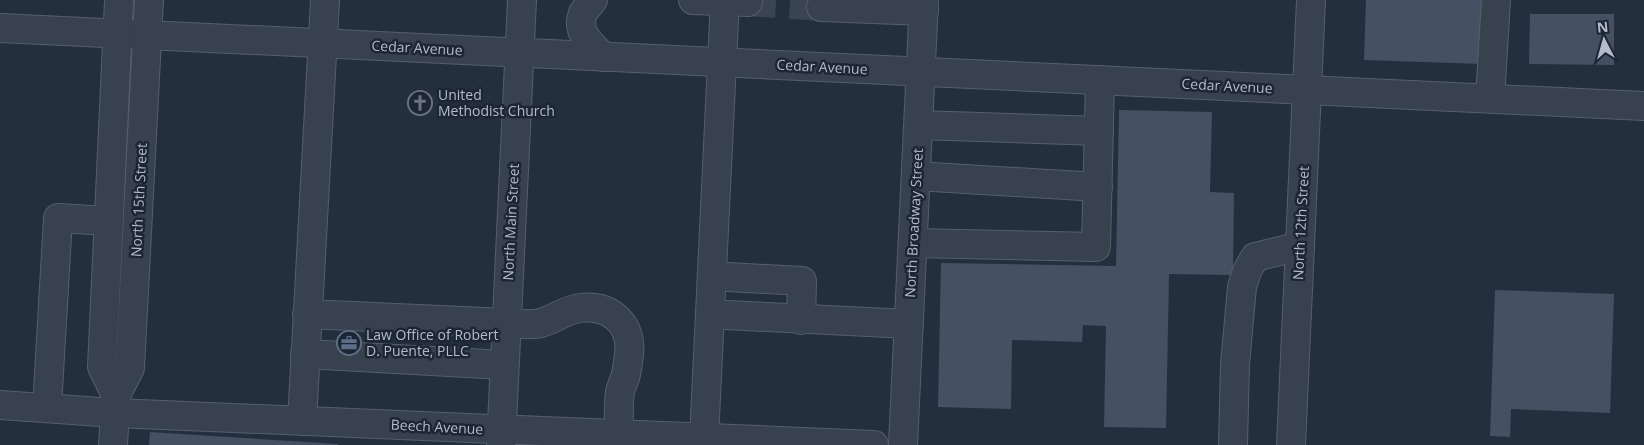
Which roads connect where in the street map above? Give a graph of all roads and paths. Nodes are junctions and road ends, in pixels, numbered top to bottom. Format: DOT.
graph roads {
  1 [pos="119,0"];
  2 [pos="149,0"];
  3 [pos="324,0"];
  4 [pos="522,0"];
  5 [pos="593,0"];
  6 [pos="693,0"];
  7 [pos="1311,0"];
  8 [pos="1496,0"];
  9 [pos="733,1"];
  10 [pos="865,4"];
  11 [pos="924,5"];
  12 [pos="821,7"];
  13 [pos="0,28"];
  14 [pos="117,34"];
  15 [pos="147,35"];
  16 [pos="322,44"];
  17 [pos="519,53"];
  18 [pos="604,57"];
  19 [pos="722,62"];
  20 [pos="921,72"];
  21 [pos="1100,80"];
  22 [pos="1307,90"];
  23 [pos="1490,98"];
  24 [pos="1644,106"];
  25 [pos="919,125"];
  26 [pos="1099,131"];
  27 [pos="916,176"];
  28 [pos="1098,187"];
  29 [pos="109,221"];
  30 [pos="913,243"];
  31 [pos="1300,246"];
  32 [pos="728,277"];
  33 [pos="307,314"];
  34 [pos="726,315"];
  35 [pos="801,320"];
  36 [pos="506,323"];
  37 [pos="909,324"];
  38 [pos="305,354"];
  39 [pos="504,365"];
  40 [pos="115,404"];
  41 [pos="0,405"];
  42 [pos="47,408"];
  43 [pos="302,421"];
  44 [pos="619,435"];
  45 [pos="501,438"];
  46 [pos="704,438"];
  47 [pos="113,445"];
  48 [pos="874,445"];
  49 [pos="903,445"];
  50 [pos="1233,445"];
  51 [pos="1290,445"];
  1 -- 14 [label="street, North 15th Street"];
  2 -- 15 [label="street, North 15th Street"];
  3 -- 16 [label="street"];
  4 -- 17 [label="street, North Main Street"];
  5 -- 18 [label="street"];
  6 -- 9 [label="street"];
  7 -- 22 [label="street, North 12th Street"];
  8 -- 23 [label="street"];
  9 -- 19 [label="street"];
  10 -- 11 [label="street"];
  10 -- 12 [label="street"];
  11 -- 20 [label="street, North Broadway Street"];
  13 -- 14 [label="street, Cedar Avenue"];
  14 -- 15 [label="street, Cedar Avenue"];
  14 -- 29 [label="street, North 15th Street"];
  15 -- 16 [label="street, Cedar Avenue"];
  15 -- 40 [label="street, North 15th Street"];
  16 -- 17 [label="street, Cedar Avenue"];
  16 -- 33 [label="street"];
  17 -- 18 [label="street, Cedar Avenue"];
  17 -- 36 [label="street, North Main Street"];
  18 -- 19 [label="street, Cedar Avenue"];
  19 -- 20 [label="street, Cedar Avenue"];
  19 -- 46 [label="street"];
  20 -- 21 [label="street, Cedar Avenue"];
  20 -- 25 [label="street, North Broadway Street"];
  21 -- 22 [label="street, Cedar Avenue"];
  21 -- 26 [label="street"];
  22 -- 23 [label="street, Cedar Avenue"];
  22 -- 31 [label="street, North 12th Street"];
  23 -- 24 [label="street, Cedar Avenue"];
  25 -- 26 [label="street"];
  25 -- 27 [label="street, North Broadway Street"];
  26 -- 28 [label="street"];
  27 -- 28 [label="street"];
  27 -- 30 [label="street, North Broadway Street"];
  28 -- 30 [label="street"];
  29 -- 40 [label="street, North 15th Street"];
  29 -- 42 [label="street"];
  30 -- 37 [label="street, North Broadway Street"];
  31 -- 50 [label="street"];
  31 -- 51 [label="street, North 12th Street"];
  32 -- 35 [label="street"];
  33 -- 36 [label="street"];
  33 -- 38 [label="street"];
  34 -- 35 [label="street"];
  35 -- 37 [label="street"];
  36 -- 39 [label="street, North Main Street"];
  36 -- 44 [label="street"];
  37 -- 49 [label="street, North Broadway Street"];
  38 -- 39 [label="street"];
  38 -- 43 [label="street"];
  39 -- 45 [label="street, North Main Street"];
  40 -- 42 [label="street, Beech Avenue"];
  40 -- 43 [label="street, Beech Avenue"];
  40 -- 47 [label="street, North 15th Street"];
  41 -- 42 [label="street, Beech Avenue"];
  43 -- 45 [label="street, Beech Avenue"];
  44 -- 45 [label="street, Beech Avenue"];
  44 -- 46 [label="street, Beech Avenue"];
  46 -- 48 [label="street, Beech Avenue"];
}
